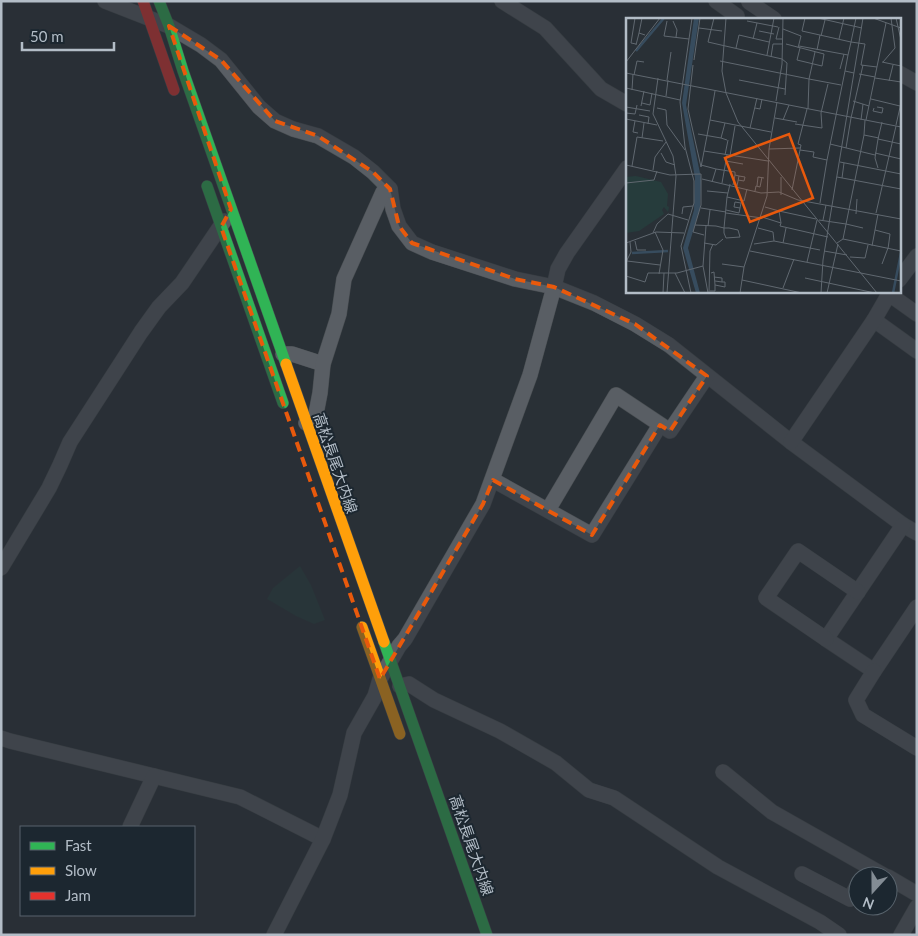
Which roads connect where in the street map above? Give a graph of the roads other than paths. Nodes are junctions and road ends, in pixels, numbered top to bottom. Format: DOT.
graph roads {
  1 [pos="104,1"];
  2 [pos="143,1"];
  3 [pos="159,1"];
  4 [pos="502,1"];
  5 [pos="716,1"];
  6 [pos="750,2"];
  7 [pos="736,17"];
  8 [pos="149,18"];
  9 [pos="773,18"];
  10 [pos="169,26"];
  11 [pos="900,74"];
  12 [pos="917,83"];
  13 [pos="177,100"];
  14 [pos="626,103"];
  15 [pos="626,169"];
  16 [pos="202,173"];
  17 [pos="390,189"];
  18 [pos="231,209"];
  19 [pos="221,227"];
  20 [pos="917,256"];
  21 [pos="900,279"];
  22 [pos="554,287"];
  23 [pos="890,293"];
  24 [pos="917,314"];
  25 [pos="874,320"];
  26 [pos="917,351"];
  27 [pos="283,354"];
  28 [pos="323,364"];
  29 [pos="707,376"];
  30 [pos="288,416"];
  31 [pos="306,423"];
  32 [pos="660,426"];
  33 [pos="791,442"];
  34 [pos="492,480"];
  35 [pos="548,510"];
  36 [pos="903,524"];
  37 [pos="917,533"];
  38 [pos="1,568"];
  39 [pos="858,592"];
  40 [pos="917,607"];
  41 [pos="358,616"];
  42 [pos="826,639"];
  43 [pos="391,661"];
  44 [pos="874,671"];
  45 [pos="380,679"];
  46 [pos="400,686"];
  47 [pos="1,738"];
  48 [pos="403,743"];
  49 [pos="917,748"];
  50 [pos="723,772"];
  51 [pos="154,776"];
  52 [pos="130,826"];
  53 [pos="323,839"];
  54 [pos="857,866"];
  55 [pos="802,874"];
  56 [pos="898,883"];
  57 [pos="917,894"];
  58 [pos="848,898"];
  59 [pos="917,907"];
  60 [pos="274,935"];
  61 [pos="487,935"];
  62 [pos="839,935"];
  63 [pos="901,935"];
  1 -- 8 [label="street"];
  2 -- 8 [label="main road"];
  3 -- 10 [label="main road, 高松長尾大内線"];
  4 -- 14 [label="street"];
  5 -- 7 [label="street"];
  6 -- 7 [label="street"];
  6 -- 9 [label="street"];
  8 -- 10 [label="street"];
  8 -- 13 [label="main road"];
  10 -- 17 [label="street"];
  10 -- 18 [label="main road, 高松長尾大内線"];
  11 -- 12 [label="street"];
  15 -- 22 [label="street"];
  16 -- 19 [label="main road"];
  17 -- 22 [label="street"];
  17 -- 28 [label="street"];
  18 -- 19 [label="street"];
  18 -- 27 [label="main road, 高松長尾大内線"];
  19 -- 30 [label="main road"];
  19 -- 38 [label="street"];
  20 -- 21 [label="street"];
  22 -- 29 [label="street"];
  22 -- 34 [label="street"];
  23 -- 24 [label="street"];
  23 -- 25 [label="street"];
  25 -- 26 [label="street"];
  25 -- 33 [label="street"];
  27 -- 28 [label="street"];
  27 -- 31 [label="main road, 高松長尾大内線"];
  28 -- 31 [label="street"];
  29 -- 32 [label="street"];
  29 -- 33 [label="street"];
  31 -- 43 [label="main road, 高松長尾大内線"];
  32 -- 35 [label="street"];
  32 -- 35 [label="street"];
  33 -- 36 [label="street"];
  34 -- 35 [label="street"];
  34 -- 43 [label="street"];
  36 -- 37 [label="street"];
  36 -- 39 [label="street"];
  39 -- 42 [label="street"];
  39 -- 42 [label="street"];
  40 -- 44 [label="street"];
  41 -- 45 [label="main road"];
  42 -- 44 [label="street"];
  43 -- 45 [label="street"];
  43 -- 46 [label="main road, 高松長尾大内線"];
  44 -- 49 [label="street"];
  45 -- 48 [label="main road"];
  45 -- 53 [label="street"];
  46 -- 61 [label="main road, 高松長尾大内線"];
  46 -- 62 [label="street"];
  47 -- 51 [label="street"];
  50 -- 54 [label="street"];
  51 -- 52 [label="street"];
  51 -- 53 [label="street"];
  53 -- 60 [label="street"];
  55 -- 58 [label="street"];
  56 -- 57 [label="street"];
  59 -- 63 [label="street"];
}
